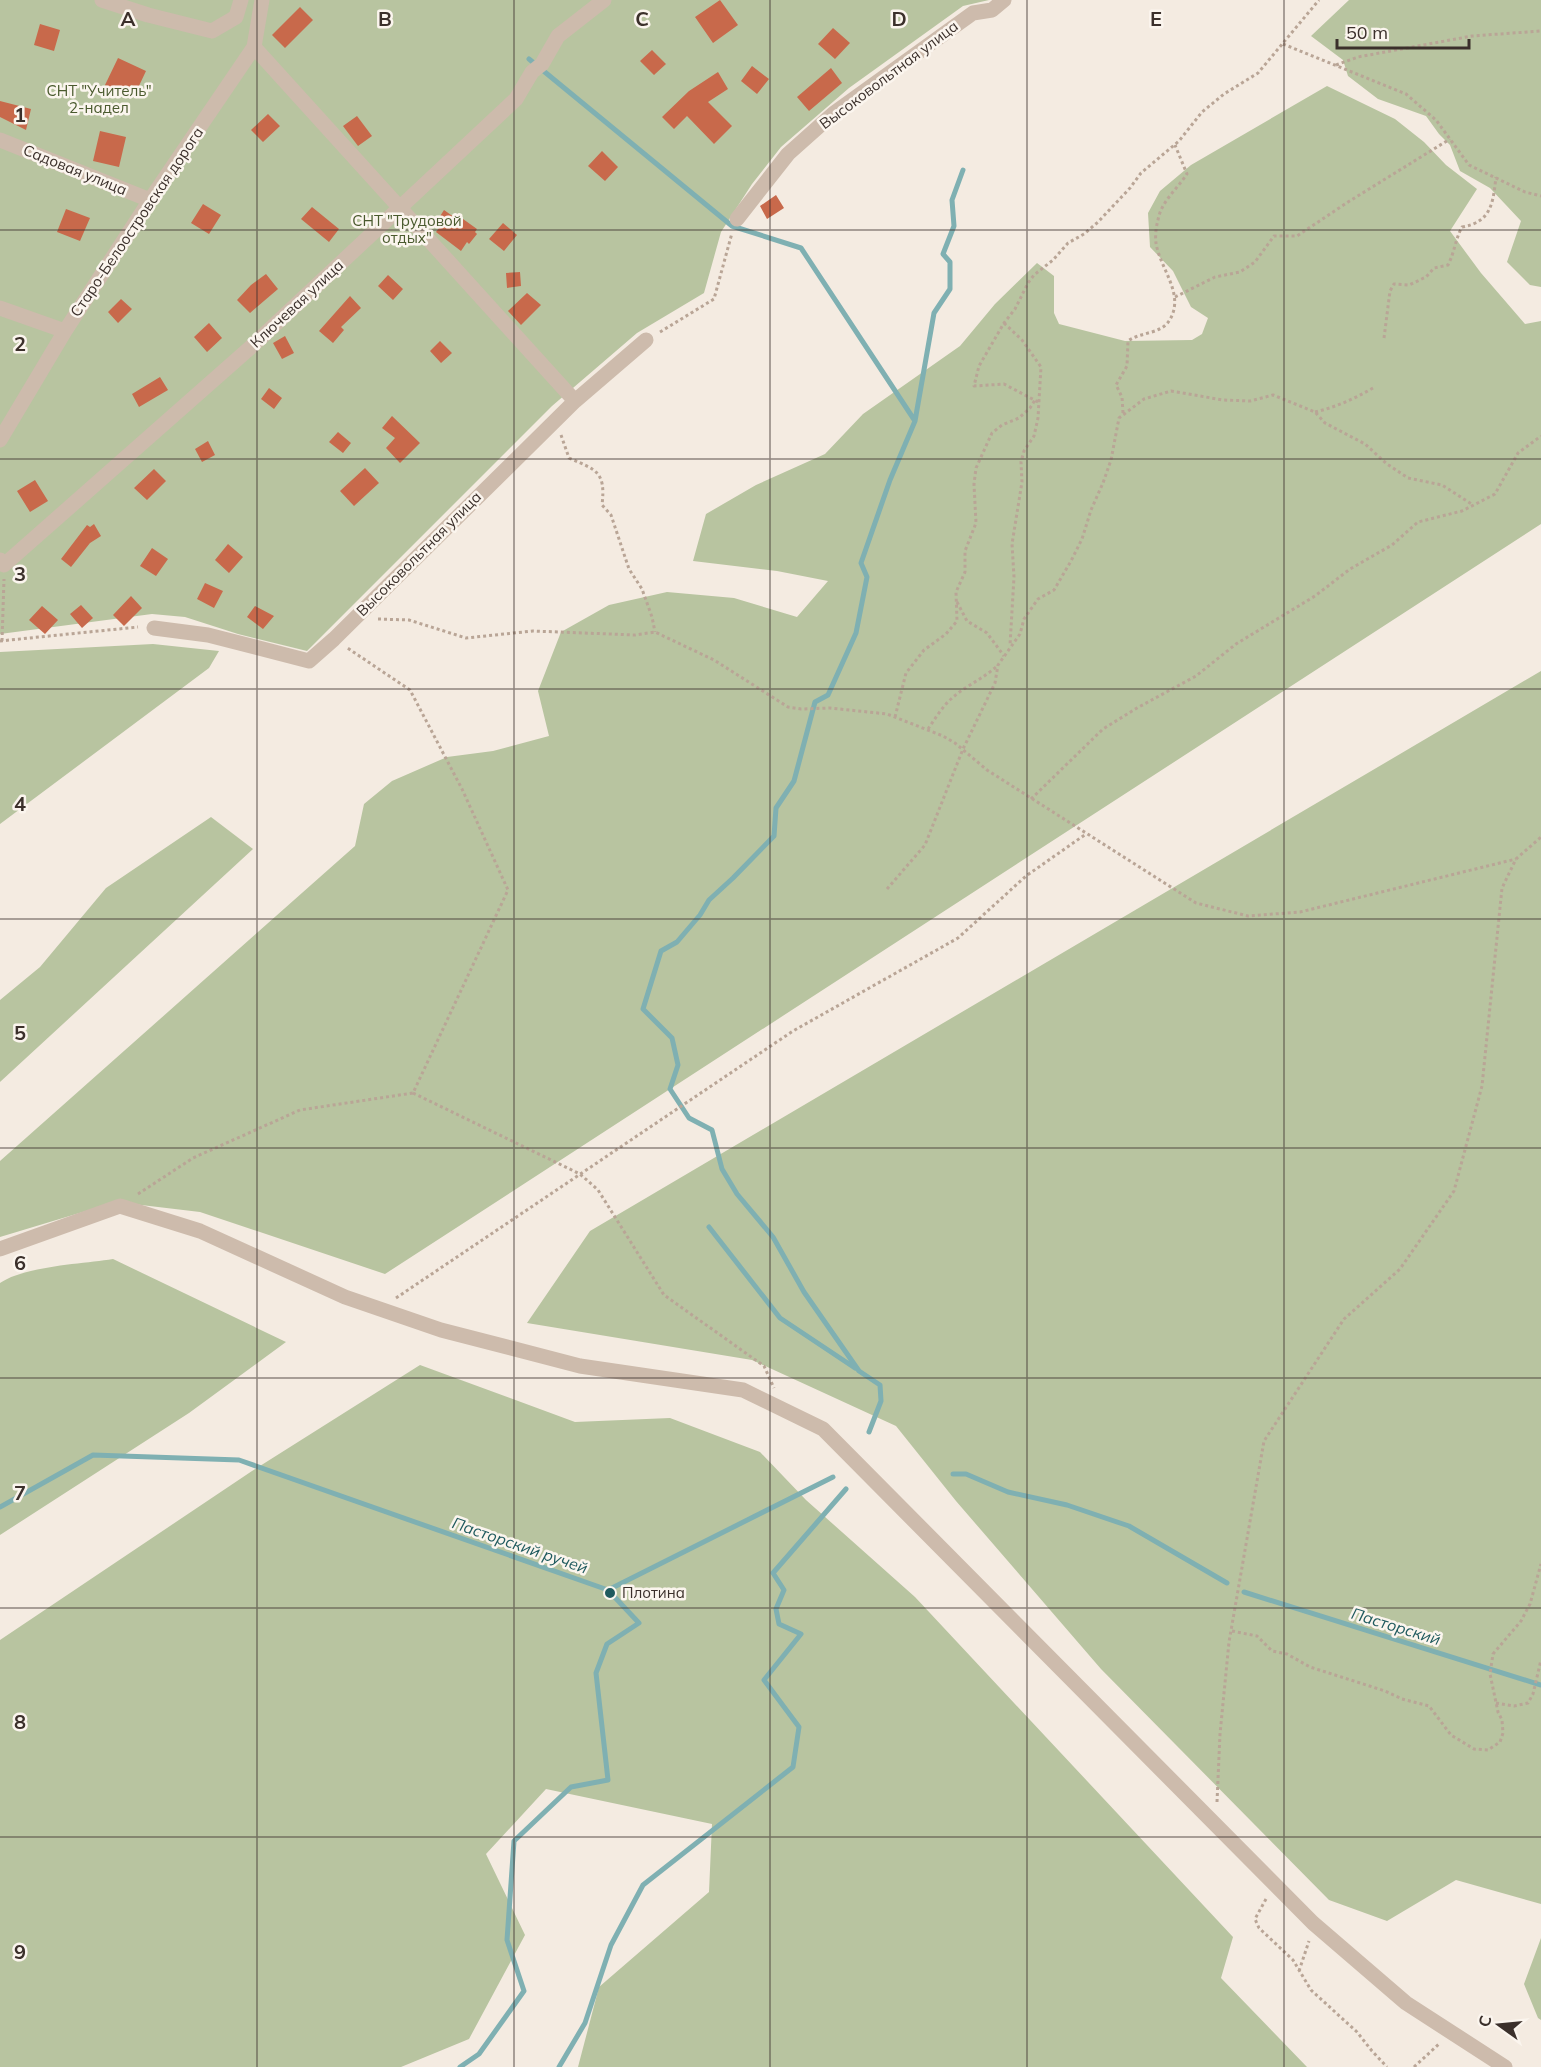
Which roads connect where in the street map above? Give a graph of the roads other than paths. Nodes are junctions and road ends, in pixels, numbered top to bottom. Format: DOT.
graph roads {
  1 [pos="102,0"];
  2 [pos="241,0"];
  3 [pos="262,0"];
  4 [pos="604,0"];
  5 [pos="1004,0"];
  6 [pos="254,46"];
  7 [pos="0,140"];
  8 [pos="150,200"];
  9 [pos="399,208"];
  10 [pos="735,225"];
  11 [pos="0,308"];
  12 [pos="65,331"];
  13 [pos="646,340"];
  14 [pos="575,401"];
  15 [pos="0,440"];
  16 [pos="2,563"];
  17 [pos="154,628"];
  18 [pos="0,1249"];
  19 [pos="1505,2067"];
  1 -- 2 [label="street"];
  3 -- 6 [label="street, Старо-Белоостровская дорога"];
  4 -- 9 [label="street, Ключевая улица"];
  5 -- 10 [label="street, Высоковольтная улица"];
  6 -- 8 [label="street, Старо-Белоостровская дорога"];
  6 -- 9 [label="street"];
  7 -- 8 [label="street, Садовая улица"];
  8 -- 12 [label="street, Старо-Белоостровская дорога"];
  9 -- 14 [label="street"];
  9 -- 16 [label="street, Ключевая улица"];
  11 -- 12 [label="street"];
  12 -- 15 [label="street, Старо-Белоостровская дорога"];
  13 -- 14 [label="street, Высоковольтная улица"];
  14 -- 17 [label="street, Высоковольтная улица"];
  18 -- 19 [label="street"];
}
